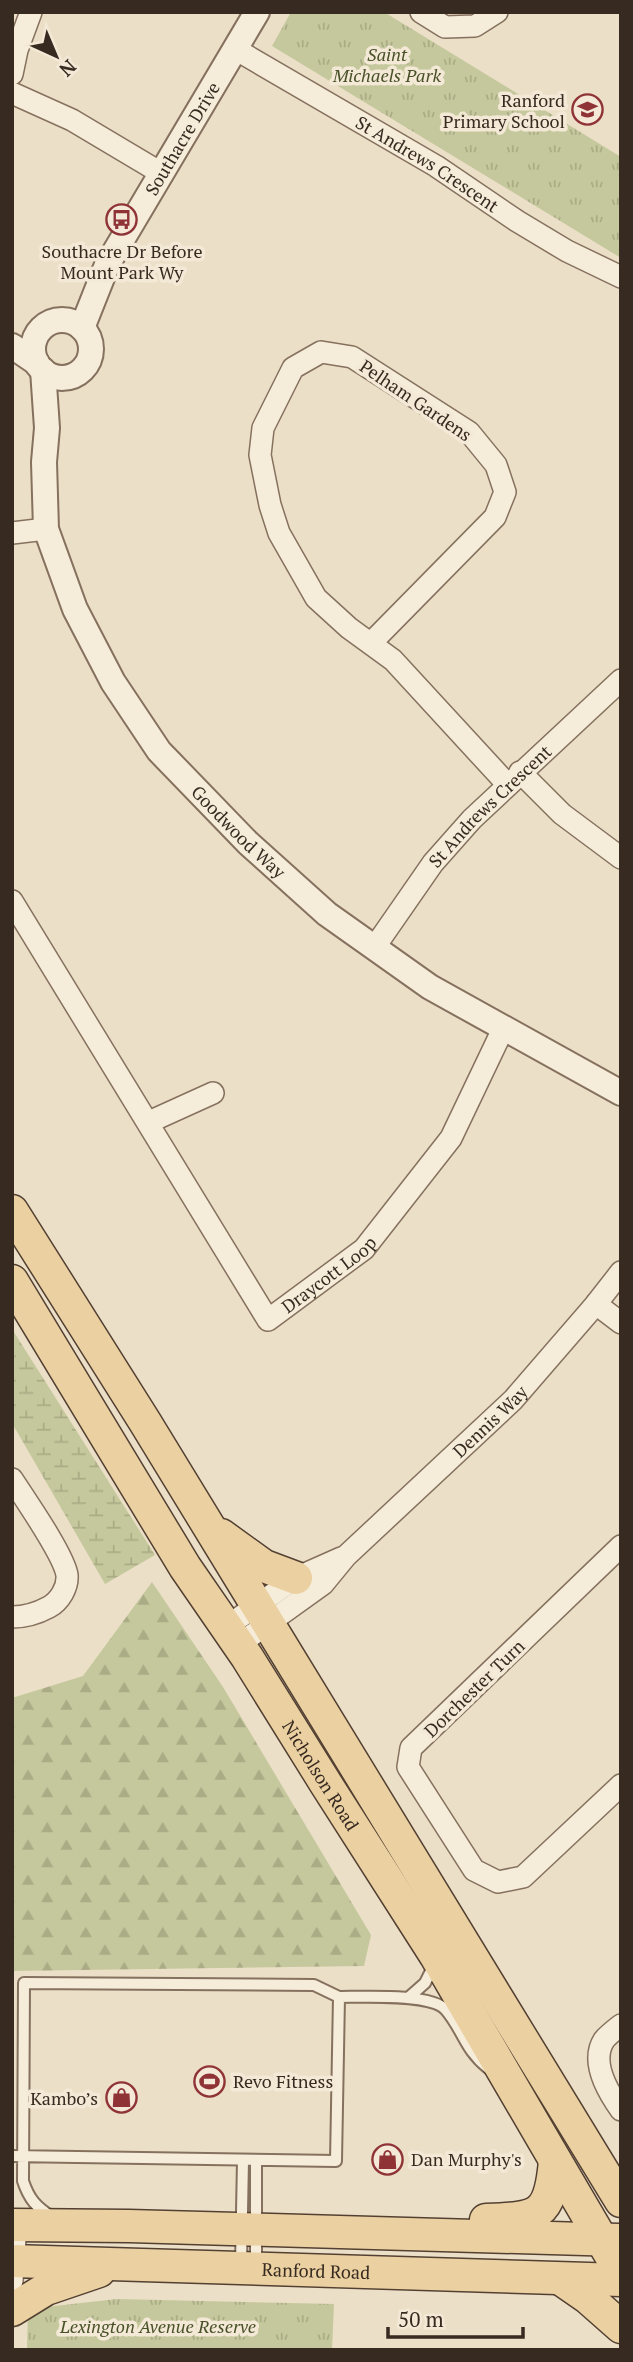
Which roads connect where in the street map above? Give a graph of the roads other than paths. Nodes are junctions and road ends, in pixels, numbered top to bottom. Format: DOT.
graph roads {
  1 [pos="31,12"];
  2 [pos="257,12"];
  3 [pos="421,12"];
  4 [pos="497,12"];
  5 [pos="235,49"];
  6 [pos="12,74"];
  7 [pos="12,93"];
  8 [pos="161,173"];
  9 [pos="621,277"];
  10 [pos="61,326"];
  11 [pos="12,331"];
  12 [pos="12,346"];
  13 [pos="40,367"];
  14 [pos="75,375"];
  15 [pos="47,428"];
  16 [pos="46,528"];
  17 [pos="12,533"];
  18 [pos="371,643"];
  19 [pos="621,680"];
  20 [pos="514,778"];
  21 [pos="621,858"];
  22 [pos="12,901"];
  23 [pos="374,948"];
  24 [pos="504,1027"];
  25 [pos="212,1093"];
  26 [pos="621,1093"];
  27 [pos="149,1122"];
  28 [pos="12,1210"];
  29 [pos="621,1272"];
  30 [pos="12,1281"];
  31 [pos="596,1304"];
  32 [pos="621,1323"];
  33 [pos="12,1479"];
  34 [pos="209,1526"];
  35 [pos="621,1546"];
  36 [pos="346,1556"];
  37 [pos="296,1577"];
  38 [pos="263,1615"];
  39 [pos="12,1617"];
  40 [pos="232,1636"];
  41 [pos="621,1785"];
  42 [pos="436,1956"];
  43 [pos="18,1986"];
  44 [pos="339,1997"];
  45 [pos="408,1998"];
  46 [pos="621,2025"];
  47 [pos="517,2029"];
  48 [pos="510,2085"];
  49 [pos="621,2109"];
  50 [pos="17,2156"];
  51 [pos="243,2160"];
  52 [pos="256,2160"];
  53 [pos="555,2161"];
  54 [pos="621,2166"];
  55 [pos="621,2201"];
  56 [pos="14,2225"];
  57 [pos="66,2225"];
  58 [pos="249,2230"];
  59 [pos="349,2234"];
  60 [pos="611,2240"];
  61 [pos="120,2264"];
  62 [pos="248,2267"];
  63 [pos="13,2268"];
  64 [pos="621,2273"];
  65 [pos="561,2279"];
  66 [pos="621,2280"];
  67 [pos="12,2310"];
  68 [pos="621,2328"];
  1 -- 6 [label="street"];
  2 -- 5 [label="street, Southacre Drive"];
  3 -- 4 [label="street"];
  5 -- 8 [label="street, Southacre Drive"];
  5 -- 9 [label="street, St Andrews Crescent"];
  7 -- 8 [label="street"];
  8 -- 10 [label="street, Southacre Drive"];
  10 -- 11 [label="street"];
  10 -- 13 [label="street"];
  10 -- 14 [label="street"];
  12 -- 13 [label="street"];
  13 -- 14 [label="street"];
  13 -- 15 [label="street, Goodwood Way"];
  14 -- 15 [label="street, Goodwood Way"];
  15 -- 16 [label="street, Goodwood Way"];
  16 -- 17 [label="street"];
  16 -- 23 [label="street, Goodwood Way"];
  18 -- 18 [label="street, Pelham Gardens"];
  18 -- 20 [label="street, Pelham Gardens"];
  19 -- 20 [label="street, St Andrews Crescent"];
  20 -- 21 [label="street, Pelham Gardens"];
  20 -- 23 [label="street, St Andrews Crescent"];
  22 -- 27 [label="street, Draycott Loop"];
  23 -- 24 [label="street, Goodwood Way"];
  24 -- 26 [label="street, Goodwood Way"];
  24 -- 27 [label="street, Draycott Loop"];
  25 -- 27 [label="street"];
  28 -- 34 [label="main road, Nicholson Road"];
  29 -- 31 [label="street, Dennis Way"];
  30 -- 40 [label="main road, Nicholson Road"];
  31 -- 32 [label="street"];
  31 -- 36 [label="street, Dennis Way"];
  33 -- 39 [label="street"];
  34 -- 37 [label="main road"];
  34 -- 38 [label="main road, Nicholson Road"];
  35 -- 41 [label="street, Dorchester Turn"];
  36 -- 37 [label="street, Dennis Way"];
  36 -- 38 [label="street, Dennis Way"];
  37 -- 38 [label="street, Dennis Way"];
  38 -- 40 [label="street, Dennis Way"];
  38 -- 47 [label="main road, Nicholson Road"];
  40 -- 42 [label="main road, Nicholson Road"];
  42 -- 45 [label="lane"];
  42 -- 48 [label="main road, Nicholson Road"];
  43 -- 44 [label="lane"];
  43 -- 50 [label="lane"];
  44 -- 45 [label="lane"];
  44 -- 52 [label="lane"];
  45 -- 48 [label="lane"];
  46 -- 49 [label="street"];
  47 -- 54 [label="main road"];
  47 -- 55 [label="main road, Nicholson Road"];
  48 -- 53 [label="main road, Nicholson Road"];
  50 -- 51 [label="lane"];
  50 -- 57 [label="lane"];
  51 -- 52 [label="lane"];
  51 -- 58 [label="lane"];
  52 -- 58 [label="lane"];
  53 -- 59 [label="main road"];
  53 -- 60 [label="main road, Nicholson Road"];
  56 -- 57 [label="main road"];
  56 -- 63 [label="street"];
  57 -- 58 [label="main road"];
  58 -- 59 [label="main road"];
  58 -- 62 [label="lane"];
  59 -- 60 [label="main road"];
  60 -- 64 [label="main road, Nicholson Road"];
  61 -- 62 [label="main road, Ranford Road"];
  61 -- 63 [label="main road, Ranford Road"];
  61 -- 67 [label="main road"];
  62 -- 65 [label="main road, Ranford Road"];
  65 -- 66 [label="main road, Ranford Road"];
  65 -- 68 [label="main road"];
}
